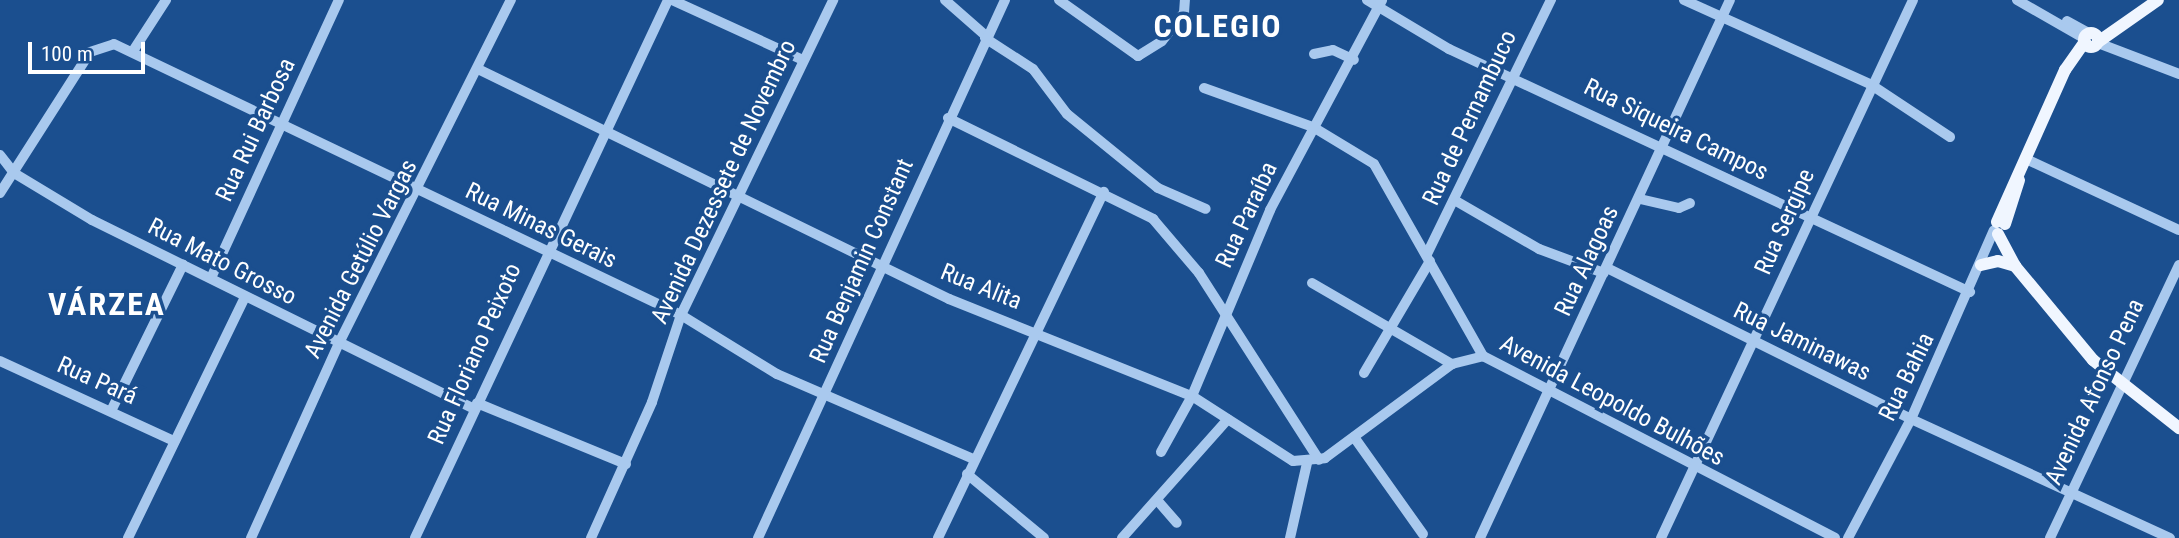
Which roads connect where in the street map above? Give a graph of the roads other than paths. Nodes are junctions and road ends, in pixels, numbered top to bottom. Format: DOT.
graph roads {
  1 [pos="166,0"];
  2 [pos="511,0"];
  3 [pos="670,0"];
  4 [pos="833,0"];
  5 [pos="945,0"];
  6 [pos="1004,0"];
  7 [pos="1059,0"];
  8 [pos="1185,0"];
  9 [pos="1367,0"];
  10 [pos="1551,0"];
  11 [pos="1684,0"];
  12 [pos="1730,0"];
  13 [pos="1913,0"];
  14 [pos="2017,0"];
  15 [pos="2158,0"];
  16 [pos="335,1"];
  17 [pos="1381,4"];
  18 [pos="1722,16"];
  19 [pos="985,37"];
  20 [pos="2091,40"];
  21 [pos="133,51"];
  22 [pos="1314,54"];
  23 [pos="803,60"];
  24 [pos="1354,60"];
  25 [pos="480,70"];
  26 [pos="2179,74"];
  27 [pos="1512,77"];
  28 [pos="1870,84"];
  29 [pos="1204,88"];
  30 [pos="948,118"];
  31 [pos="1313,127"];
  32 [pos="282,128"];
  33 [pos="606,130"];
  34 [pos="1950,137"];
  35 [pos="1665,145"];
  36 [pos="0,155"];
  37 [pos="2028,160"];
  38 [pos="14,173"];
  39 [pos="422,188"];
  40 [pos="1104,191"];
  41 [pos="0,193"];
  42 [pos="739,195"];
  43 [pos="1640,199"];
  44 [pos="1456,201"];
  45 [pos="1690,204"];
  46 [pos="1206,209"];
  47 [pos="1810,217"];
  48 [pos="2000,228"];
  49 [pos="2179,230"];
  50 [pos="544,254"];
  51 [pos="1428,258"];
  52 [pos="183,265"];
  53 [pos="1981,265"];
  54 [pos="2179,265"];
  55 [pos="2015,266"];
  56 [pos="881,267"];
  57 [pos="1606,271"];
  58 [pos="211,278"];
  59 [pos="1312,283"];
  60 [pos="1970,292"];
  61 [pos="245,297"];
  62 [pos="2045,303"];
  63 [pos="681,315"];
  64 [pos="1225,316"];
  65 [pos="1392,324"];
  66 [pos="1038,332"];
  67 [pos="1753,340"];
  68 [pos="339,343"];
  69 [pos="1483,356"];
  70 [pos="0,361"];
  71 [pos="1452,364"];
  72 [pos="1364,373"];
  73 [pos="2119,386"];
  74 [pos="1549,392"];
  75 [pos="825,394"];
  76 [pos="1192,396"];
  77 [pos="475,406"];
  78 [pos="112,409"];
  79 [pos="1227,419"];
  80 [pos="1911,419"];
  81 [pos="2179,428"];
  82 [pos="1354,437"];
  83 [pos="174,442"];
  84 [pos="1161,452"];
  85 [pos="973,459"];
  86 [pos="1319,460"];
  87 [pos="1307,463"];
  88 [pos="626,464"];
  89 [pos="1694,468"];
  90 [pos="967,474"];
  91 [pos="2072,490"];
  92 [pos="1157,500"];
  93 [pos="1177,523"];
  94 [pos="1423,534"];
  95 [pos="128,538"];
  96 [pos="251,538"];
  97 [pos="415,538"];
  98 [pos="591,538"];
  99 [pos="758,538"];
  100 [pos="938,538"];
  101 [pos="1044,538"];
  102 [pos="1122,538"];
  103 [pos="1290,538"];
  104 [pos="1480,538"];
  105 [pos="1661,538"];
  106 [pos="1835,538"];
  107 [pos="1848,538"];
  108 [pos="2050,538"];
  109 [pos="2170,538"];
  1 -- 21 [label="street"];
  2 -- 25 [label="street, Avenida Getúlio Vargas"];
  3 -- 23 [label="street"];
  3 -- 33 [label="street, Rua Floriano Peixoto"];
  4 -- 23 [label="street, Avenida Dezessete de Novembro"];
  5 -- 19 [label="street"];
  6 -- 19 [label="street, Rua Benjamin Constant"];
  7 -- 8 [label="street"];
  9 -- 17 [label="street, Rua Siqueira Campos"];
  10 -- 27 [label="street, Rua de Pernambuco"];
  11 -- 18 [label="street"];
  12 -- 18 [label="street, Rua Alagoas"];
  13 -- 28 [label="street, Rua Sergipe"];
  14 -- 20 [label="street"];
  15 -- 20 [label="main road"];
  16 -- 32 [label="street, Rua Rui Barbosa"];
  17 -- 24 [label="street, Rua Paraíba"];
  17 -- 27 [label="street, Rua Siqueira Campos"];
  18 -- 28 [label="street"];
  18 -- 35 [label="street, Rua Alagoas"];
  19 -- 30 [label="street, Rua Benjamin Constant"];
  19 -- 46 [label="street"];
  20 -- 26 [label="street"];
  20 -- 37 [label="main road"];
  21 -- 32 [label="street, Rua Minas Gerais"];
  21 -- 38 [label="street, Rua Minas Gerais"];
  22 -- 24 [label="street"];
  23 -- 42 [label="street, Avenida Dezessete de Novembro"];
  24 -- 31 [label="street, Rua Paraíba"];
  25 -- 33 [label="street, Rua Alita"];
  25 -- 39 [label="street, Avenida Getúlio Vargas"];
  27 -- 35 [label="street, Rua Siqueira Campos"];
  27 -- 44 [label="street, Rua de Pernambuco"];
  28 -- 34 [label="street"];
  28 -- 47 [label="street, Rua Sergipe"];
  29 -- 31 [label="street"];
  30 -- 40 [label="street"];
  30 -- 56 [label="street, Rua Benjamin Constant"];
  31 -- 51 [label="street"];
  31 -- 64 [label="street, Rua Paraíba"];
  32 -- 39 [label="street, Rua Minas Gerais"];
  32 -- 58 [label="street, Rua Rui Barbosa"];
  33 -- 42 [label="street, Rua Alita"];
  33 -- 50 [label="street, Rua Floriano Peixoto"];
  35 -- 43 [label="street, Rua Alagoas"];
  35 -- 47 [label="street, Rua Siqueira Campos"];
  36 -- 38 [label="street, Rua Mato Grosso"];
  37 -- 48 [label="main road"];
  37 -- 49 [label="street"];
  38 -- 41 [label="street"];
  38 -- 52 [label="street, Rua Mato Grosso"];
  39 -- 50 [label="street, Rua Minas Gerais"];
  39 -- 68 [label="street, Avenida Getúlio Vargas"];
  40 -- 64 [label="street"];
  40 -- 66 [label="street"];
  42 -- 56 [label="street, Rua Alita"];
  42 -- 63 [label="street, Avenida Dezessete de Novembro"];
  43 -- 45 [label="street"];
  43 -- 57 [label="street, Rua Alagoas"];
  44 -- 51 [label="street, Rua de Pernambuco"];
  44 -- 57 [label="street, Rua Jaminawas"];
  47 -- 60 [label="street, Rua Siqueira Campos"];
  47 -- 67 [label="street, Rua Sergipe"];
  48 -- 53 [label="street, Rua Bahia"];
  48 -- 55 [label="main road"];
  48 -- 62 [label="main road"];
  50 -- 63 [label="street, Rua Minas Gerais"];
  50 -- 77 [label="street, Rua Floriano Peixoto"];
  51 -- 65 [label="street, Rua de Pernambuco"];
  51 -- 69 [label="street"];
  52 -- 58 [label="street, Rua Mato Grosso"];
  52 -- 78 [label="street"];
  53 -- 55 [label="main road"];
  53 -- 60 [label="street, Rua Bahia"];
  54 -- 73 [label="street, Avenida Afonso Pena"];
  55 -- 62 [label="main road"];
  56 -- 66 [label="street, Rua Alita"];
  56 -- 75 [label="street, Rua Benjamin Constant"];
  57 -- 67 [label="street, Rua Jaminawas"];
  57 -- 74 [label="street, Rua Alagoas"];
  58 -- 61 [label="street, Rua Mato Grosso"];
  59 -- 65 [label="street"];
  60 -- 80 [label="street, Rua Bahia"];
  61 -- 68 [label="street, Rua Mato Grosso"];
  61 -- 83 [label="street"];
  62 -- 73 [label="main road"];
  63 -- 75 [label="street, Rua Minas Gerais"];
  63 -- 88 [label="street, Avenida Dezessete de Novembro"];
  64 -- 76 [label="street, Rua Paraíba"];
  64 -- 86 [label="street"];
  65 -- 71 [label="street"];
  65 -- 72 [label="street, Rua de Pernambuco"];
  66 -- 76 [label="street, Rua Alita"];
  66 -- 85 [label="street"];
  67 -- 80 [label="street, Rua Jaminawas"];
  67 -- 89 [label="street, Rua Sergipe"];
  68 -- 77 [label="street, Rua Mato Grosso"];
  68 -- 96 [label="street, Avenida Getúlio Vargas"];
  69 -- 71 [label="street, Avenida Leopoldo Bulhões"];
  69 -- 74 [label="street, Avenida Leopoldo Bulhões"];
  70 -- 78 [label="street, Rua Pará"];
  71 -- 82 [label="street"];
  73 -- 81 [label="main road"];
  73 -- 91 [label="street, Avenida Afonso Pena"];
  74 -- 89 [label="street, Avenida Leopoldo Bulhões"];
  74 -- 104 [label="street, Rua Alagoas"];
  75 -- 85 [label="street, Rua Minas Gerais"];
  75 -- 99 [label="street, Rua Benjamin Constant"];
  76 -- 79 [label="street, Rua Alita"];
  76 -- 84 [label="street, Rua Paraíba"];
  77 -- 88 [label="street, Rua Mato Grosso"];
  77 -- 97 [label="street, Rua Floriano Peixoto"];
  78 -- 83 [label="street, Rua Pará"];
  79 -- 87 [label="street, Rua Alita"];
  79 -- 92 [label="street"];
  80 -- 91 [label="street, Rua Jaminawas"];
  80 -- 107 [label="street, Rua Bahia"];
  82 -- 86 [label="street"];
  82 -- 94 [label="street"];
  83 -- 95 [label="street"];
  85 -- 90 [label="street"];
  86 -- 87 [label="street"];
  87 -- 103 [label="street"];
  88 -- 98 [label="street, Avenida Dezessete de Novembro"];
  89 -- 105 [label="street, Rua Sergipe"];
  89 -- 106 [label="street, Avenida Leopoldo Bulhões"];
  90 -- 100 [label="street"];
  90 -- 101 [label="street"];
  91 -- 108 [label="street, Avenida Afonso Pena"];
  91 -- 109 [label="street, Rua Jaminawas"];
  92 -- 93 [label="street"];
  92 -- 102 [label="street"];
}
